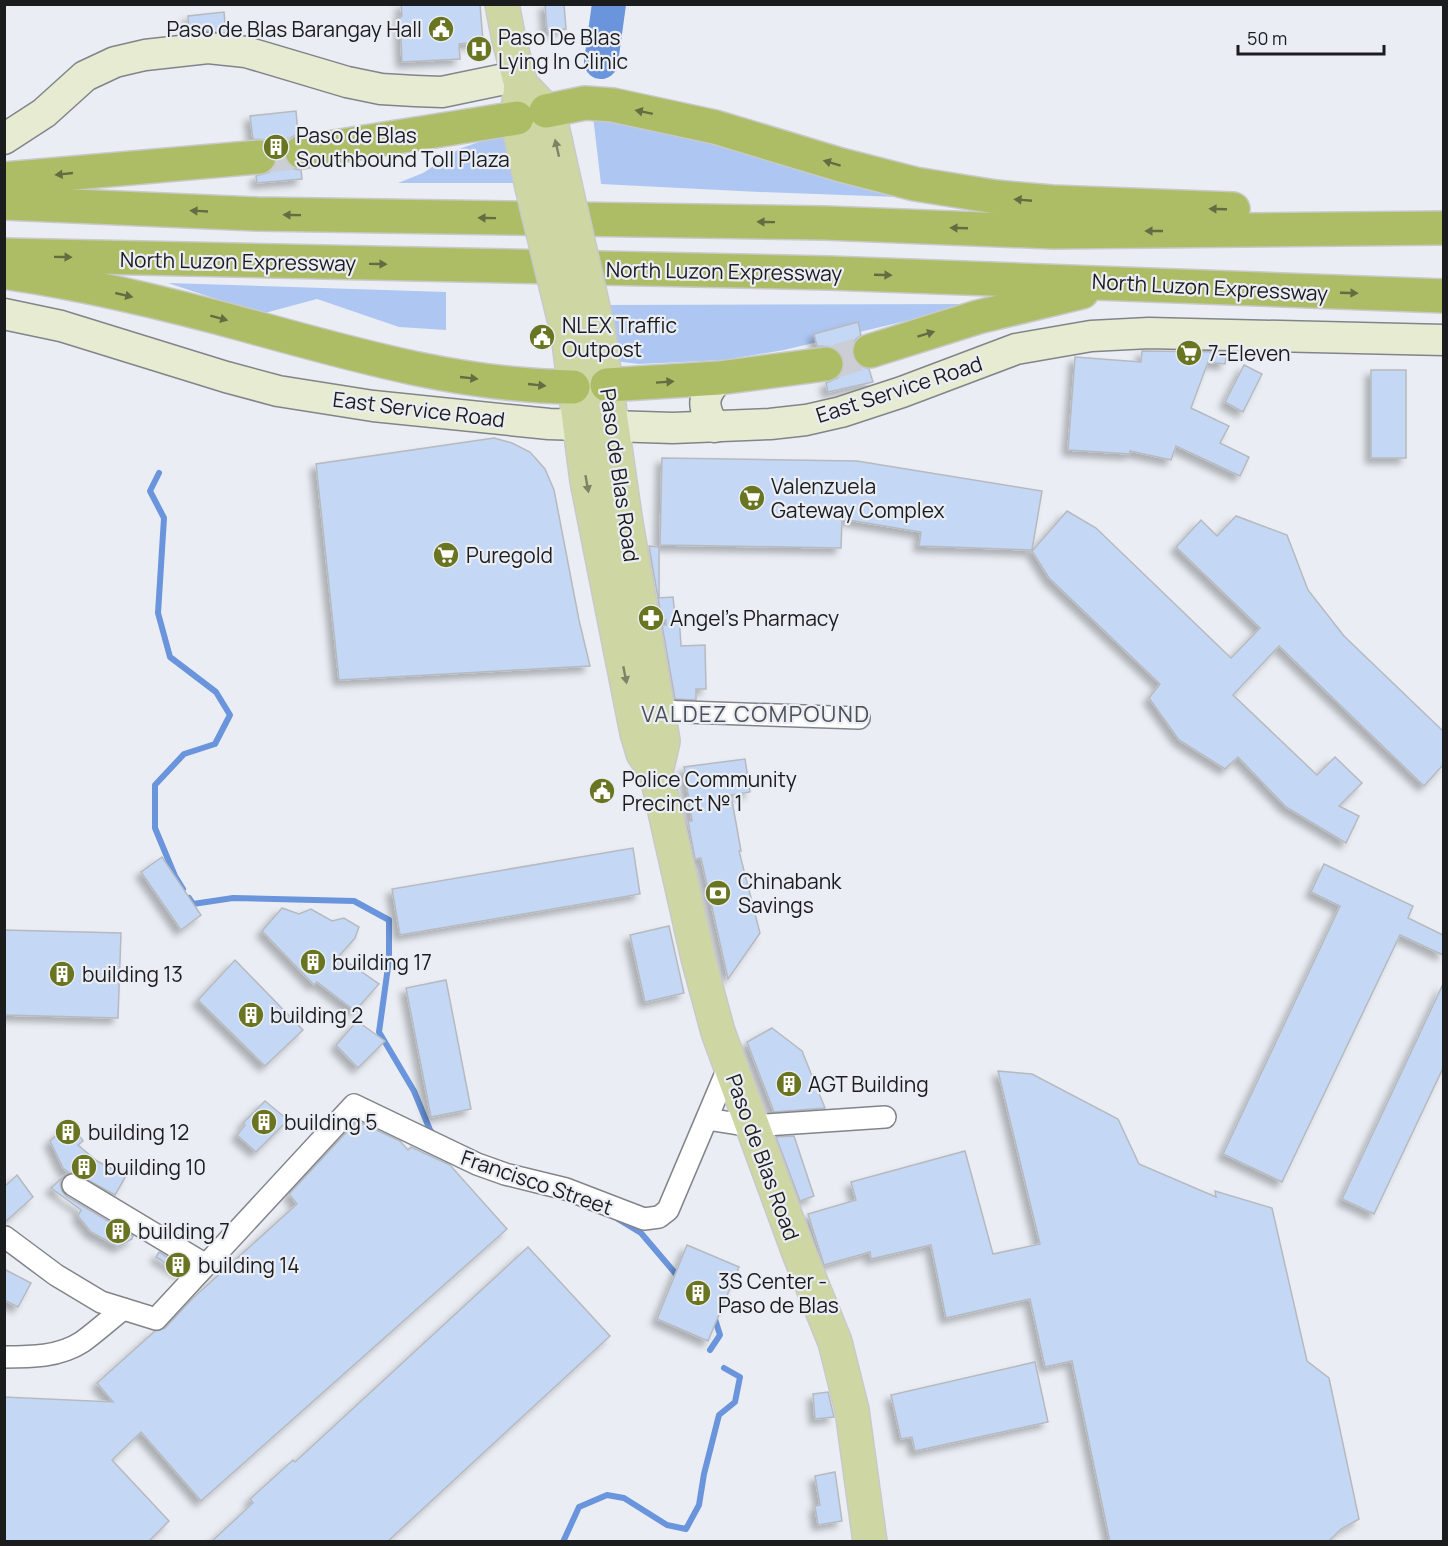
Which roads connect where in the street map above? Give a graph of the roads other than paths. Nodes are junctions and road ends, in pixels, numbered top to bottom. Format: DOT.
graph roads {
  1 [pos="502,4"];
  2 [pos="520,81"];
  3 [pos="531,114"];
  4 [pos="4,139"];
  5 [pos="302,152"];
  6 [pos="260,157"];
  7 [pos="4,179"];
  8 [pos="4,203"];
  9 [pos="1443,228"];
  10 [pos="4,255"];
  11 [pos="4,272"];
  12 [pos="1270,291"];
  13 [pos="1443,296"];
  14 [pos="4,314"];
  15 [pos="583,332"];
  16 [pos="1443,340"];
  17 [pos="870,351"];
  18 [pos="826,363"];
  19 [pos="719,378"];
  20 [pos="606,385"];
  21 [pos="573,387"];
  22 [pos="579,426"];
  23 [pos="611,427"];
  24 [pos="714,427"];
  25 [pos="658,711"];
  26 [pos="859,718"];
  27 [pos="657,772"];
  28 [pos="729,1066"];
  29 [pos="885,1117"];
  30 [pos="707,1119"];
  31 [pos="751,1126"];
  32 [pos="73,1185"];
  33 [pos="5,1237"];
  34 [pos="206,1265"];
  35 [pos="123,1309"];
  36 [pos="4,1357"];
  37 [pos="870,1542"];
  1 -- 2 [label="main road, Paso de Blas Road"];
  2 -- 3 [label="main road, Paso de Blas Road"];
  2 -- 4 [label="main road"];
  3 -- 5 [label="highway"];
  9 -- 3 [label="highway, one-way"];
  3 -- 15 [label="main road, Paso de Blas Road, bridge"];
  15 -- 3 [label="main road, Paso de Blas Road, one-way, bridge"];
  6 -- 7 [label="highway, one-way"];
  9 -- 8 [label="highway, one-way"];
  10 -- 12 [label="highway, North Luzon Expressway, one-way"];
  11 -- 21 [label="highway, one-way"];
  12 -- 13 [label="highway, North Luzon Expressway, one-way"];
  17 -- 12 [label="highway, one-way"];
  14 -- 22 [label="main road, East Service Road"];
  15 -- 20 [label="main road, Paso de Blas Road"];
  15 -- 21 [label="main road, Paso de Blas Road"];
  16 -- 24 [label="main road, East Service Road"];
  18 -- 19 [label="highway"];
  20 -- 19 [label="highway, one-way"];
  19 -- 24 [label="main road"];
  20 -- 21 [label="main road"];
  20 -- 23 [label="main road, Paso de Blas Road"];
  21 -- 22 [label="main road, Paso de Blas Road"];
  22 -- 23 [label="main road, East Service Road"];
  22 -- 27 [label="main road, Paso de Blas Road, one-way"];
  23 -- 24 [label="main road, East Service Road"];
  23 -- 25 [label="main road, Paso de Blas Road"];
  25 -- 26 [label="street"];
  25 -- 27 [label="main road, Paso de Blas Road"];
  27 -- 28 [label="main road, Paso de Blas Road"];
  28 -- 30 [label="street, Francisco Street"];
  28 -- 31 [label="main road, Paso de Blas Road"];
  29 -- 31 [label="street"];
  30 -- 31 [label="street"];
  30 -- 34 [label="street, Francisco Street"];
  31 -- 37 [label="main road, Paso de Blas Road"];
  32 -- 34 [label="street"];
  33 -- 35 [label="street"];
  34 -- 35 [label="street, Francisco Street"];
  35 -- 36 [label="street"];
}
